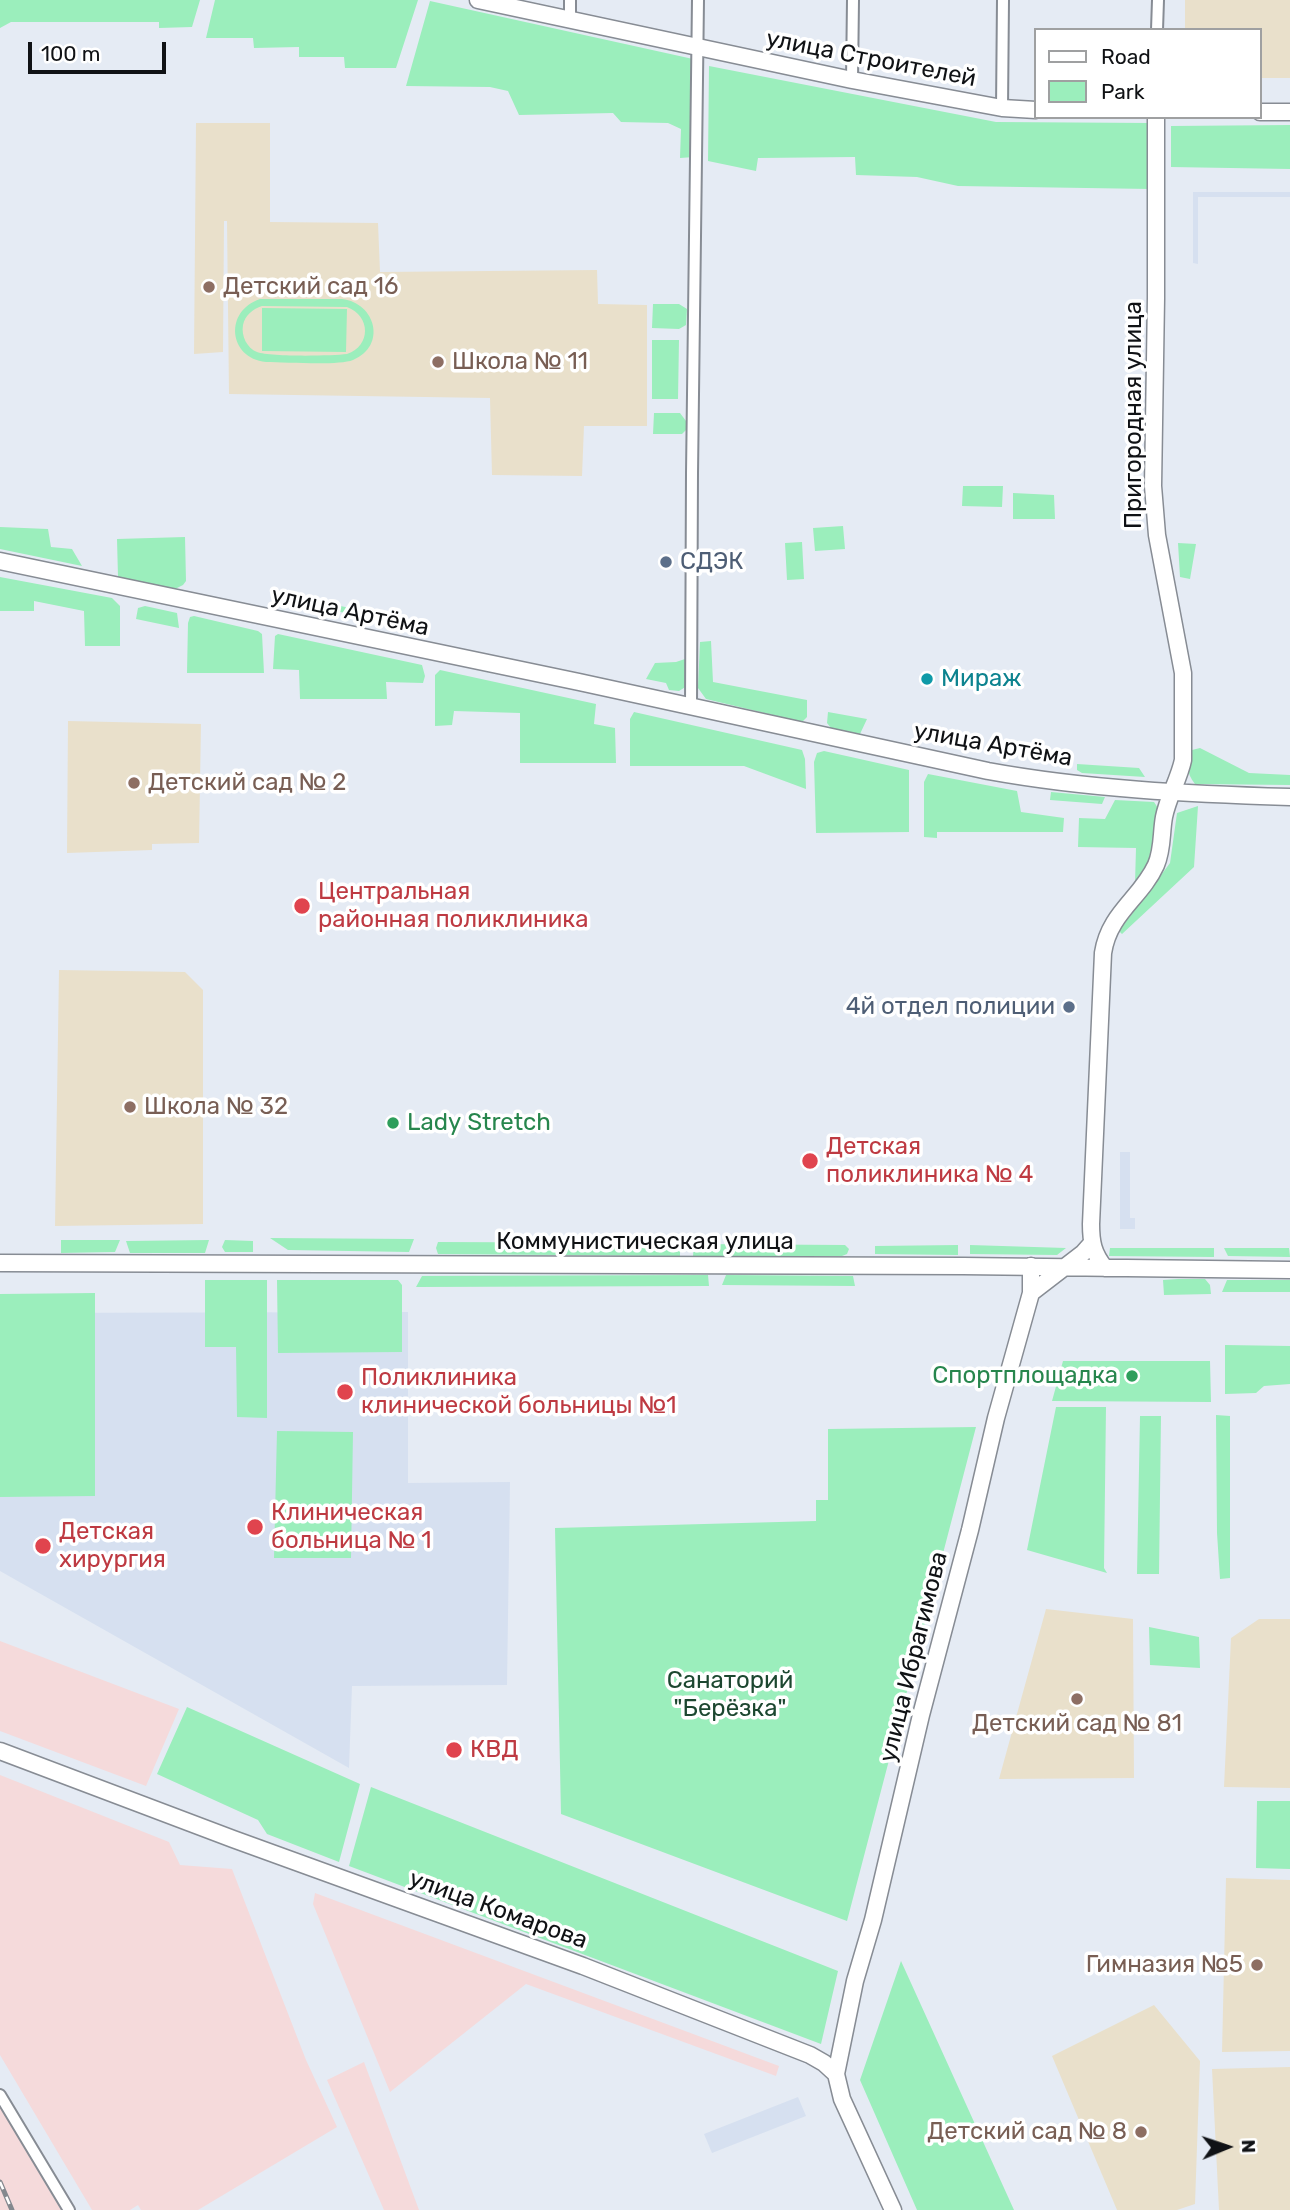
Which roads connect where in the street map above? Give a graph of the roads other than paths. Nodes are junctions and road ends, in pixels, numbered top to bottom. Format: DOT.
graph roads {
  1 [pos="478,0"];
  2 [pos="570,0"];
  3 [pos="698,0"];
  4 [pos="853,0"];
  5 [pos="1003,0"];
  6 [pos="1158,0"];
  7 [pos="570,19"];
  8 [pos="1157,28"];
  9 [pos="698,47"];
  10 [pos="852,80"];
  11 [pos="1002,108"];
  12 [pos="1034,110"];
  13 [pos="1262,112"];
  14 [pos="1290,112"];
  15 [pos="1156,119"];
  16 [pos="0,561"];
  17 [pos="691,706"];
  18 [pos="1173,792"];
  19 [pos="1290,797"];
  20 [pos="1091,1244"];
  21 [pos="0,1263"];
  22 [pos="1031,1266"];
  23 [pos="1065,1267"];
  24 [pos="1105,1268"];
  25 [pos="1290,1270"];
  26 [pos="1031,1293"];
  27 [pos="0,1751"];
  28 [pos="836,2074"];
  29 [pos="0,2095"];
  30 [pos="69,2210"];
  31 [pos="892,2210"];
  1 -- 7 [label="main road, улица Строителей"];
  2 -- 7 [label="street"];
  3 -- 9 [label="street"];
  4 -- 10 [label="street"];
  5 -- 11 [label="street"];
  6 -- 8 [label="street"];
  7 -- 9 [label="main road, улица Строителей"];
  9 -- 10 [label="main road, улица Строителей"];
  9 -- 17 [label="street"];
  10 -- 11 [label="main road, улица Строителей"];
  11 -- 12 [label="main road, улица Строителей"];
  13 -- 14 [label="main road"];
  15 -- 18 [label="main road, Пригородная улица"];
  16 -- 17 [label="main road, улица Артёма"];
  17 -- 18 [label="main road, улица Артёма"];
  18 -- 19 [label="main road, улица Артёма"];
  18 -- 20 [label="main road, Пригородная улица"];
  20 -- 23 [label="main road"];
  20 -- 24 [label="main road"];
  21 -- 22 [label="main road, Коммунистическая улица"];
  22 -- 23 [label="main road, Коммунистическая улица"];
  22 -- 26 [label="main road, улица Ибрагимова"];
  23 -- 24 [label="main road, Коммунистическая улица"];
  23 -- 26 [label="main road"];
  24 -- 25 [label="main road, Коммунистическая улица"];
  26 -- 28 [label="main road, улица Ибрагимова"];
  27 -- 28 [label="main road, улица Комарова"];
  28 -- 31 [label="main road"];
  29 -- 30 [label="street"];
}
